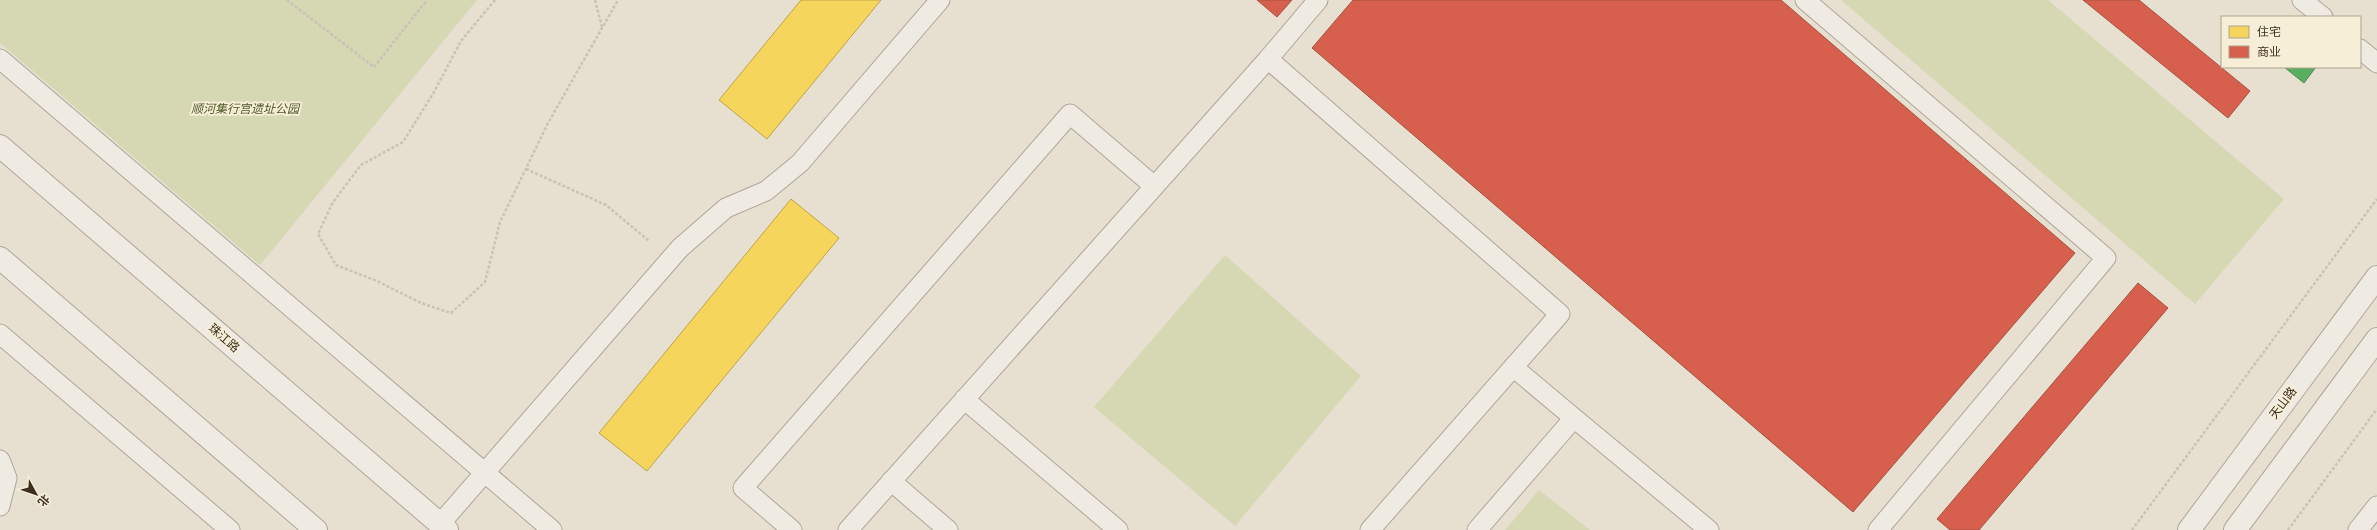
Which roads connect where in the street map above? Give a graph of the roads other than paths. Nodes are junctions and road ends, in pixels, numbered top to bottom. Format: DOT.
graph roads {
  1 [pos="940,0"];
  2 [pos="1318,0"];
  3 [pos="1806,0"];
  4 [pos="2302,0"];
  5 [pos="2322,16"];
  6 [pos="2361,50"];
  7 [pos="1268,59"];
  8 [pos="0,60"];
  9 [pos="2377,63"];
  10 [pos="0,146"];
  11 [pos="1154,186"];
  12 [pos="0,258"];
  13 [pos="2377,277"];
  14 [pos="0,334"];
  15 [pos="2377,339"];
  16 [pos="1513,367"];
  17 [pos="964,399"];
  18 [pos="1574,418"];
  19 [pos="0,460"];
  20 [pos="484,472"];
  21 [pos="891,481"];
  22 [pos="0,506"];
  23 [pos="2377,506"];
  24 [pos="444,527"];
  25 [pos="230,530"];
  26 [pos="316,530"];
  27 [pos="552,530"];
  28 [pos="792,530"];
  29 [pos="848,530"];
  30 [pos="948,530"];
  31 [pos="1118,530"];
  32 [pos="1370,530"];
  33 [pos="1477,530"];
  34 [pos="1709,530"];
  35 [pos="1878,530"];
  36 [pos="2188,530"];
  37 [pos="2235,530"];
  38 [pos="2358,530"];
  1 -- 20 [label="lane"];
  2 -- 7 [label="lane"];
  3 -- 35 [label="lane"];
  4 -- 5 [label="lane"];
  6 -- 9 [label="lane"];
  7 -- 11 [label="lane"];
  7 -- 16 [label="lane"];
  8 -- 20 [label="lane"];
  10 -- 24 [label="street, 珠江路"];
  11 -- 17 [label="lane"];
  11 -- 28 [label="lane"];
  12 -- 26 [label="street"];
  13 -- 36 [label="street, 天山路"];
  14 -- 25 [label="lane"];
  15 -- 37 [label="street"];
  16 -- 18 [label="lane"];
  16 -- 32 [label="lane"];
  17 -- 21 [label="lane"];
  17 -- 31 [label="lane"];
  18 -- 33 [label="lane"];
  18 -- 34 [label="lane"];
  19 -- 22 [label="lane"];
  20 -- 24 [label="lane"];
  20 -- 27 [label="lane"];
  21 -- 29 [label="lane"];
  21 -- 30 [label="lane"];
  23 -- 38 [label="lane"];
}
